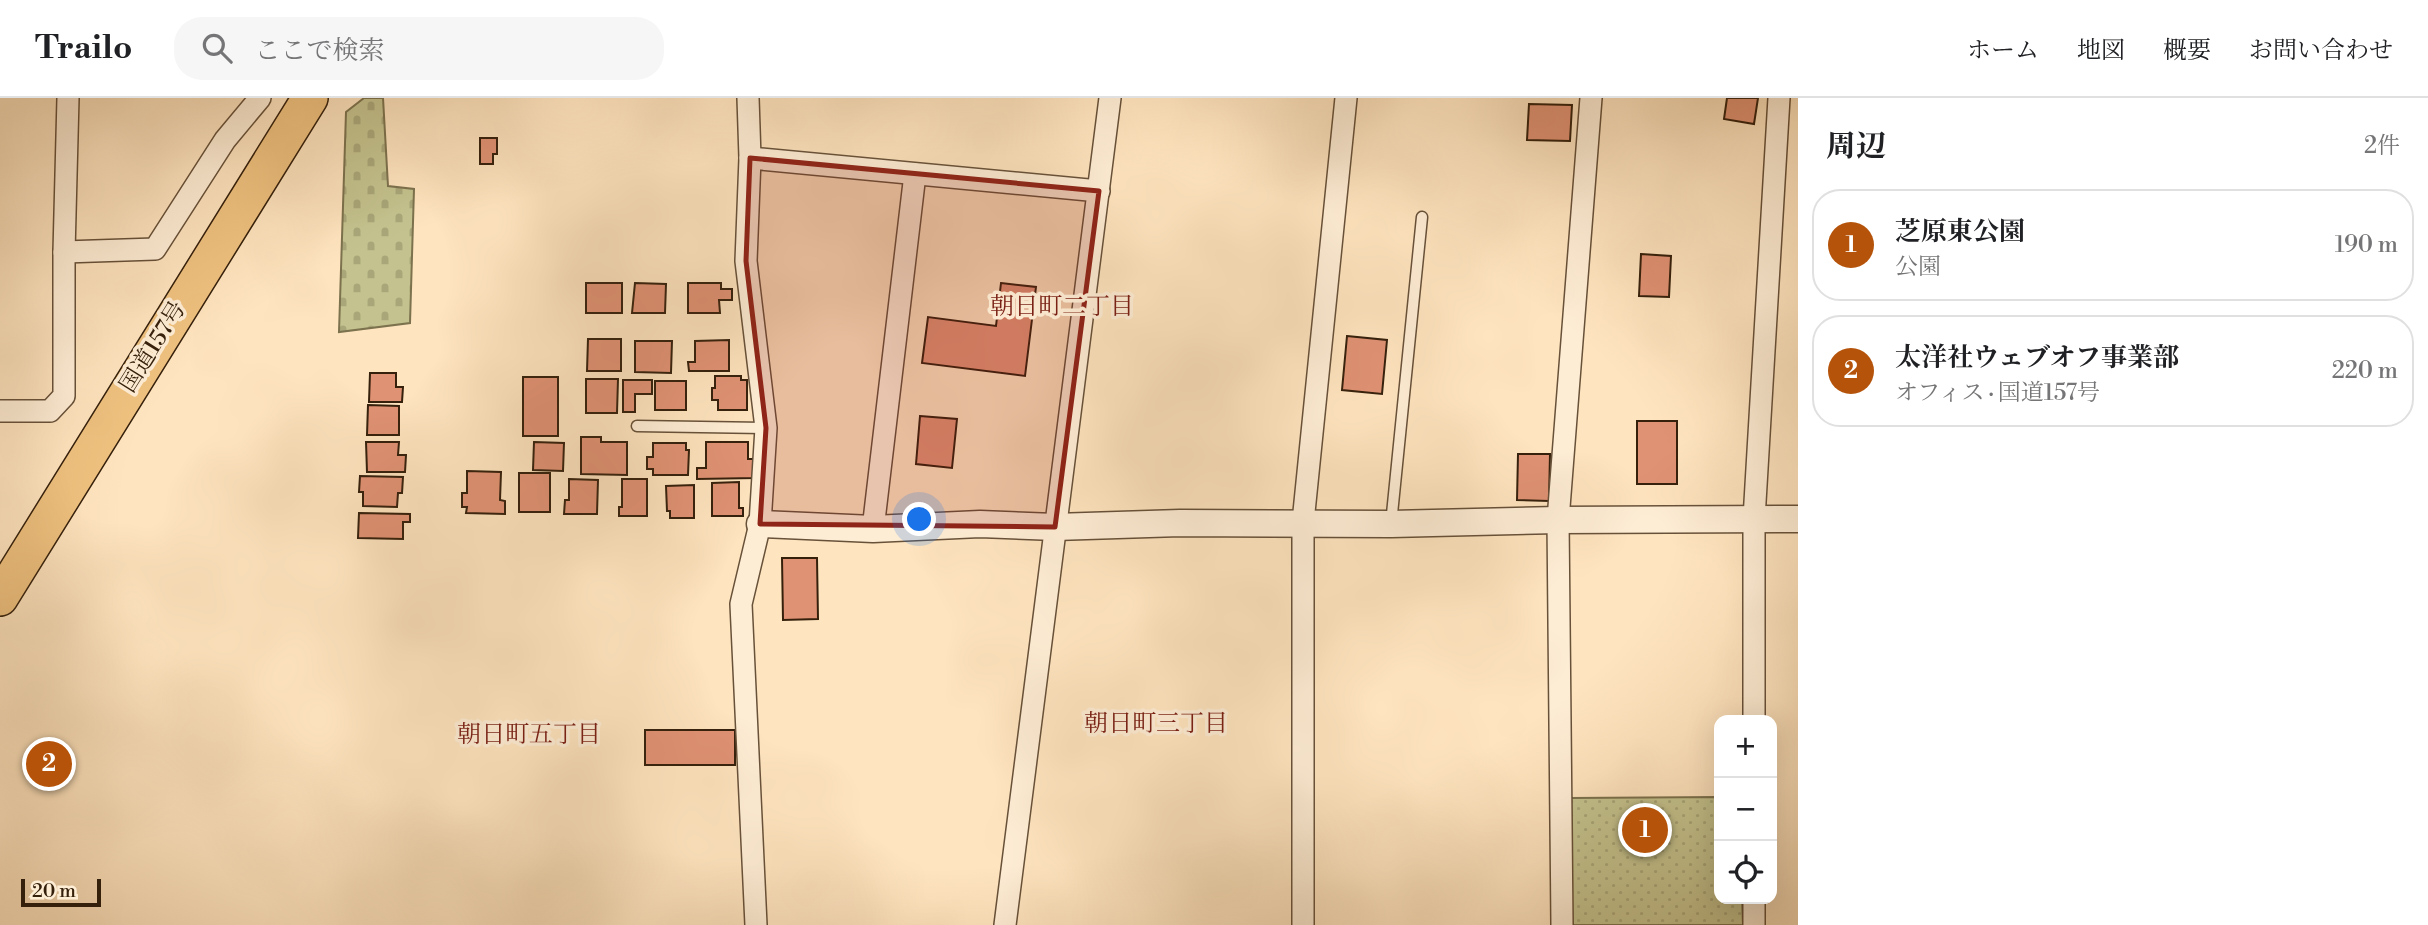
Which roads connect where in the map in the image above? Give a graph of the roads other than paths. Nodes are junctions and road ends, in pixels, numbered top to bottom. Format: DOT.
graph roads {
  1 [pos="68,98"];
  2 [pos="260,98"];
  3 [pos="310,98"];
  4 [pos="748,98"];
  5 [pos="1110,98"];
  6 [pos="1346,98"];
  7 [pos="1591,98"];
  8 [pos="1779,98"];
  9 [pos="750,158"];
  10 [pos="915,174"];
  11 [pos="1099,191"];
  12 [pos="1422,217"];
  13 [pos="64,252"];
  14 [pos="0,411"];
  15 [pos="637,426"];
  16 [pos="766,428"];
  17 [pos="1754,519"];
  18 [pos="1798,519"];
  19 [pos="1558,520"];
  20 [pos="1303,522"];
  21 [pos="760,524"];
  22 [pos="1391,524"];
  23 [pos="1055,527"];
  24 [pos="873,529"];
  25 [pos="0,598"];
  26 [pos="1754,715"];
  27 [pos="1754,904"];
  28 [pos="756,925"];
  29 [pos="1005,925"];
  30 [pos="1303,925"];
  31 [pos="1562,925"];
  32 [pos="1754,925"];
  1 -- 13 [label="street"];
  2 -- 13 [label="street"];
  3 -- 25 [label="highway, 国道157号"];
  4 -- 9 [label="street"];
  5 -- 11 [label="street"];
  6 -- 20 [label="street"];
  7 -- 19 [label="street"];
  8 -- 17 [label="street"];
  9 -- 10 [label="street"];
  9 -- 16 [label="street"];
  10 -- 11 [label="street"];
  10 -- 24 [label="street"];
  11 -- 23 [label="street"];
  12 -- 22 [label="lane"];
  13 -- 14 [label="street"];
  15 -- 16 [label="lane"];
  16 -- 21 [label="street"];
  17 -- 18 [label="street"];
  17 -- 19 [label="street"];
  17 -- 26 [label="street"];
  19 -- 22 [label="street"];
  19 -- 31 [label="street"];
  20 -- 22 [label="street"];
  20 -- 23 [label="street"];
  20 -- 30 [label="street"];
  21 -- 24 [label="street"];
  21 -- 28 [label="street"];
  23 -- 24 [label="street"];
  23 -- 29 [label="street"];
  27 -- 32 [label="street"];
}
